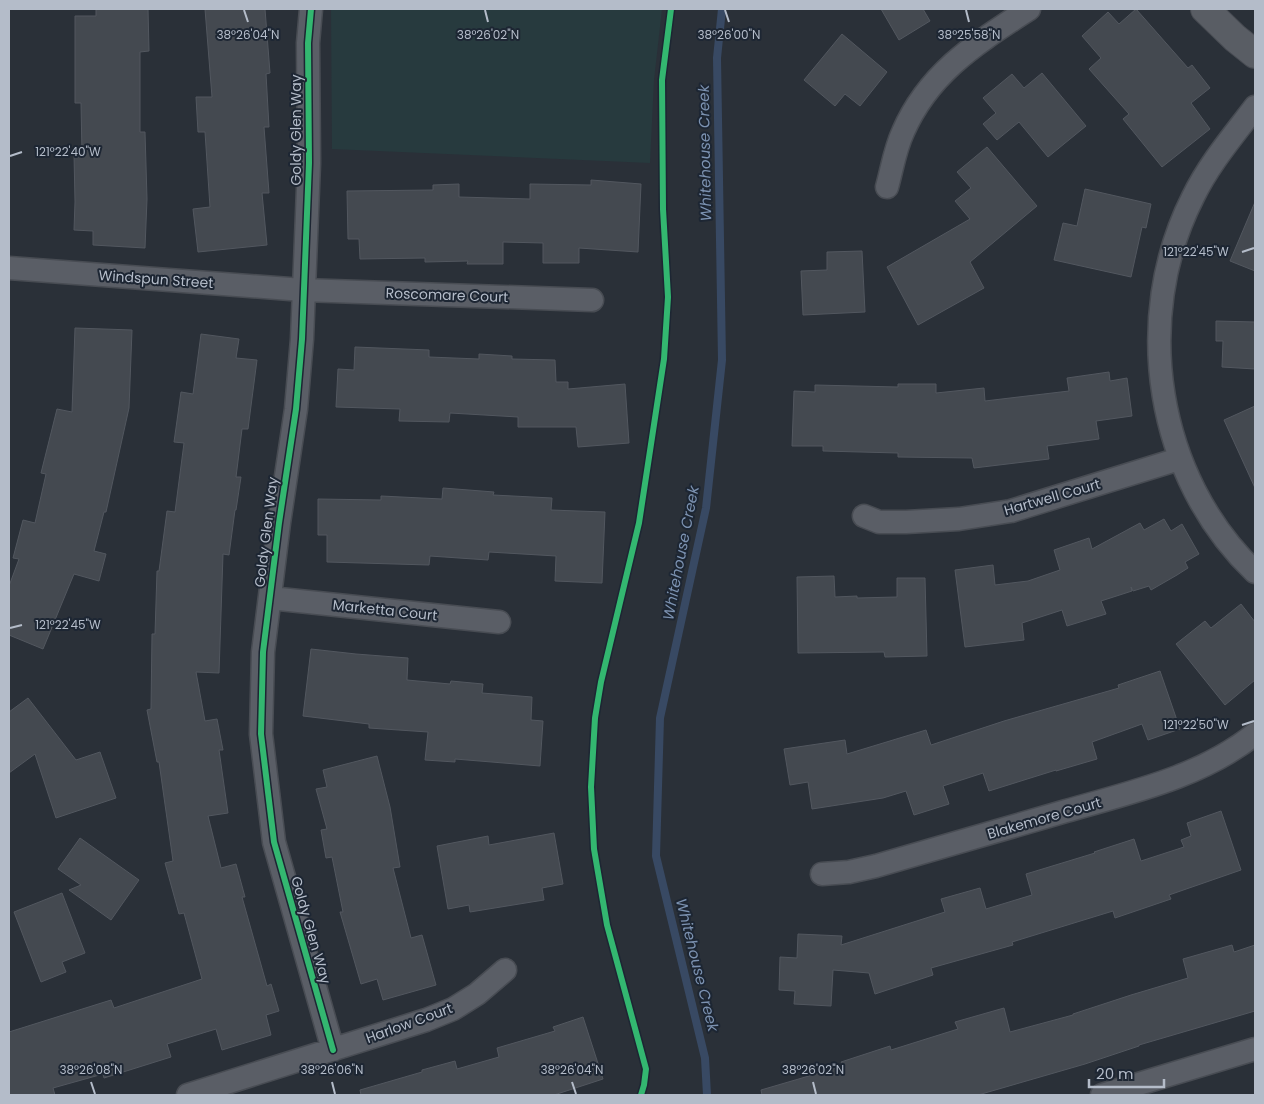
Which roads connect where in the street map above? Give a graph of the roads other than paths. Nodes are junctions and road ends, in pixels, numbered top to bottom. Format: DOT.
graph roads {
  1 [pos="311,9"];
  2 [pos="1029,9"];
  3 [pos="1205,9"];
  4 [pos="1255,54"];
  5 [pos="1255,107"];
  6 [pos="887,187"];
  7 [pos="9,268"];
  8 [pos="303,290"];
  9 [pos="592,300"];
  10 [pos="1179,459"];
  11 [pos="864,516"];
  12 [pos="1255,572"];
  13 [pos="270,598"];
  14 [pos="499,622"];
  15 [pos="1255,734"];
  16 [pos="822,874"];
  17 [pos="505,970"];
  18 [pos="1255,1049"];
  19 [pos="333,1050"];
  20 [pos="188,1095"];
  21 [pos="1102,1095"];
  1 -- 8 [label="street, Goldy Glen Way"];
  2 -- 6 [label="street"];
  3 -- 4 [label="street"];
  5 -- 10 [label="street"];
  7 -- 8 [label="street, Windspun Street"];
  8 -- 9 [label="street, Roscomare Court"];
  8 -- 13 [label="street, Goldy Glen Way"];
  10 -- 11 [label="street, Hartwell Court"];
  10 -- 12 [label="street"];
  13 -- 14 [label="street, Marketta Court"];
  13 -- 19 [label="street, Goldy Glen Way"];
  15 -- 16 [label="street, Blakemore Court"];
  17 -- 19 [label="street, Harlow Court"];
  18 -- 21 [label="street"];
  19 -- 20 [label="street, Harlow Court"];
}
